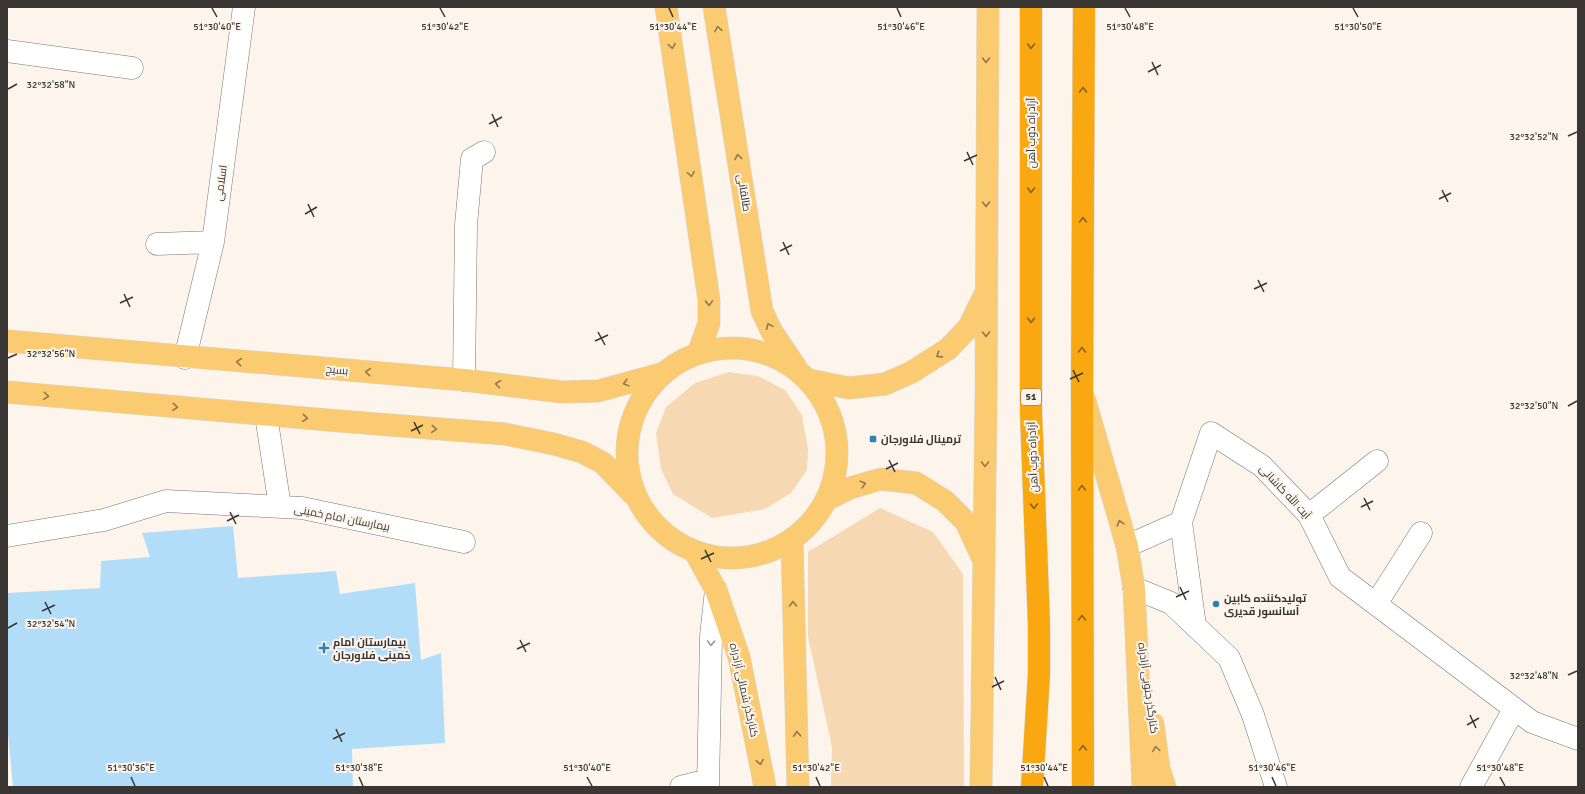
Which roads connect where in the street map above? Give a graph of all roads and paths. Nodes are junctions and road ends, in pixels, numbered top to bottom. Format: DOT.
graph roads {
  1 [pos="244,7"];
  2 [pos="666,7"];
  3 [pos="714,7"];
  4 [pos="988,7"];
  5 [pos="1031,7"];
  6 [pos="1084,7"];
  7 [pos="7,51"];
  8 [pos="132,68"];
  9 [pos="484,152"];
  10 [pos="213,242"];
  11 [pos="157,244"];
  12 [pos="986,292"];
  13 [pos="7,341"];
  14 [pos="698,354"];
  15 [pos="185,358"];
  16 [pos="664,373"];
  17 [pos="803,375"];
  18 [pos="464,380"];
  19 [pos="1082,389"];
  20 [pos="7,392"];
  21 [pos="266,415"];
  22 [pos="1377,462"];
  23 [pos="636,497"];
  24 [pos="828,499"];
  25 [pos="280,507"];
  26 [pos="1309,515"];
  27 [pos="1181,522"];
  28 [pos="1421,534"];
  29 [pos="7,536"];
  30 [pos="792,541"];
  31 [pos="464,542"];
  32 [pos="1126,546"];
  33 [pos="695,552"];
  34 [pos="984,561"];
  35 [pos="1134,588"];
  36 [pos="716,590"];
  37 [pos="1376,604"];
  38 [pos="1195,626"];
  39 [pos="1514,709"];
  40 [pos="1578,740"];
  41 [pos="708,784"];
  42 [pos="681,787"];
  43 [pos="764,787"];
  44 [pos="798,787"];
  45 [pos="981,787"];
  46 [pos="1032,787"];
  47 [pos="1083,787"];
  48 [pos="1143,787"];
  49 [pos="1165,787"];
  50 [pos="1276,787"];
  51 [pos="1471,787"];
  1 -- 10 [label="street, اسلامی"];
  2 -- 14 [label="main road, one-way"];
  17 -- 3 [label="main road, طالقانی, one-way"];
  4 -- 12 [label="main road, one-way"];
  5 -- 46 [label="highway, آزادراه ذوب آهن / 51, one-way"];
  19 -- 6 [label="highway, one-way"];
  7 -- 8 [label="street"];
  9 -- 18 [label="street"];
  10 -- 11 [label="street"];
  10 -- 15 [label="street, اسلامی"];
  12 -- 17 [label="main road, one-way"];
  12 -- 34 [label="main road, one-way"];
  13 -- 15 [label="main road, بسیج"];
  14 -- 16 [label="main road"];
  14 -- 17 [label="main road"];
  18 -- 15 [label="main road, بسیج, one-way"];
  16 -- 18 [label="main road, بسیج, one-way"];
  16 -- 23 [label="main road"];
  17 -- 24 [label="main road, طالقانی"];
  32 -- 19 [label="main road, one-way"];
  47 -- 19 [label="highway, one-way"];
  20 -- 21 [label="main road, one-way"];
  21 -- 23 [label="main road, one-way"];
  21 -- 25 [label="street"];
  22 -- 26 [label="street"];
  23 -- 33 [label="main road"];
  24 -- 30 [label="main road"];
  24 -- 34 [label="main road, one-way"];
  25 -- 29 [label="street, بیمارستان امام خمینی"];
  25 -- 31 [label="street, بیمارستان امام خمینی"];
  26 -- 27 [label="street, آیت الله کاشانی"];
  26 -- 37 [label="street, آیت الله کاشانی"];
  27 -- 32 [label="street"];
  27 -- 38 [label="street"];
  28 -- 37 [label="street"];
  30 -- 33 [label="main road"];
  44 -- 30 [label="main road, one-way"];
  32 -- 35 [label="main road"];
  33 -- 36 [label="main road, کنارگذر شمالی آزادراه"];
  34 -- 45 [label="main road"];
  35 -- 38 [label="street"];
  35 -- 48 [label="main road"];
  49 -- 35 [label="main road, کنارگذر جنوبی آزادراه, one-way"];
  36 -- 41 [label="street, one-way"];
  36 -- 43 [label="main road, کنارگذر شمالی آزادراه, one-way"];
  37 -- 39 [label="street, آیت الله کاشانی"];
  38 -- 50 [label="street"];
  39 -- 40 [label="street, آیت الله کاشانی"];
  39 -- 51 [label="street"];
  41 -- 42 [label="street"];
}
